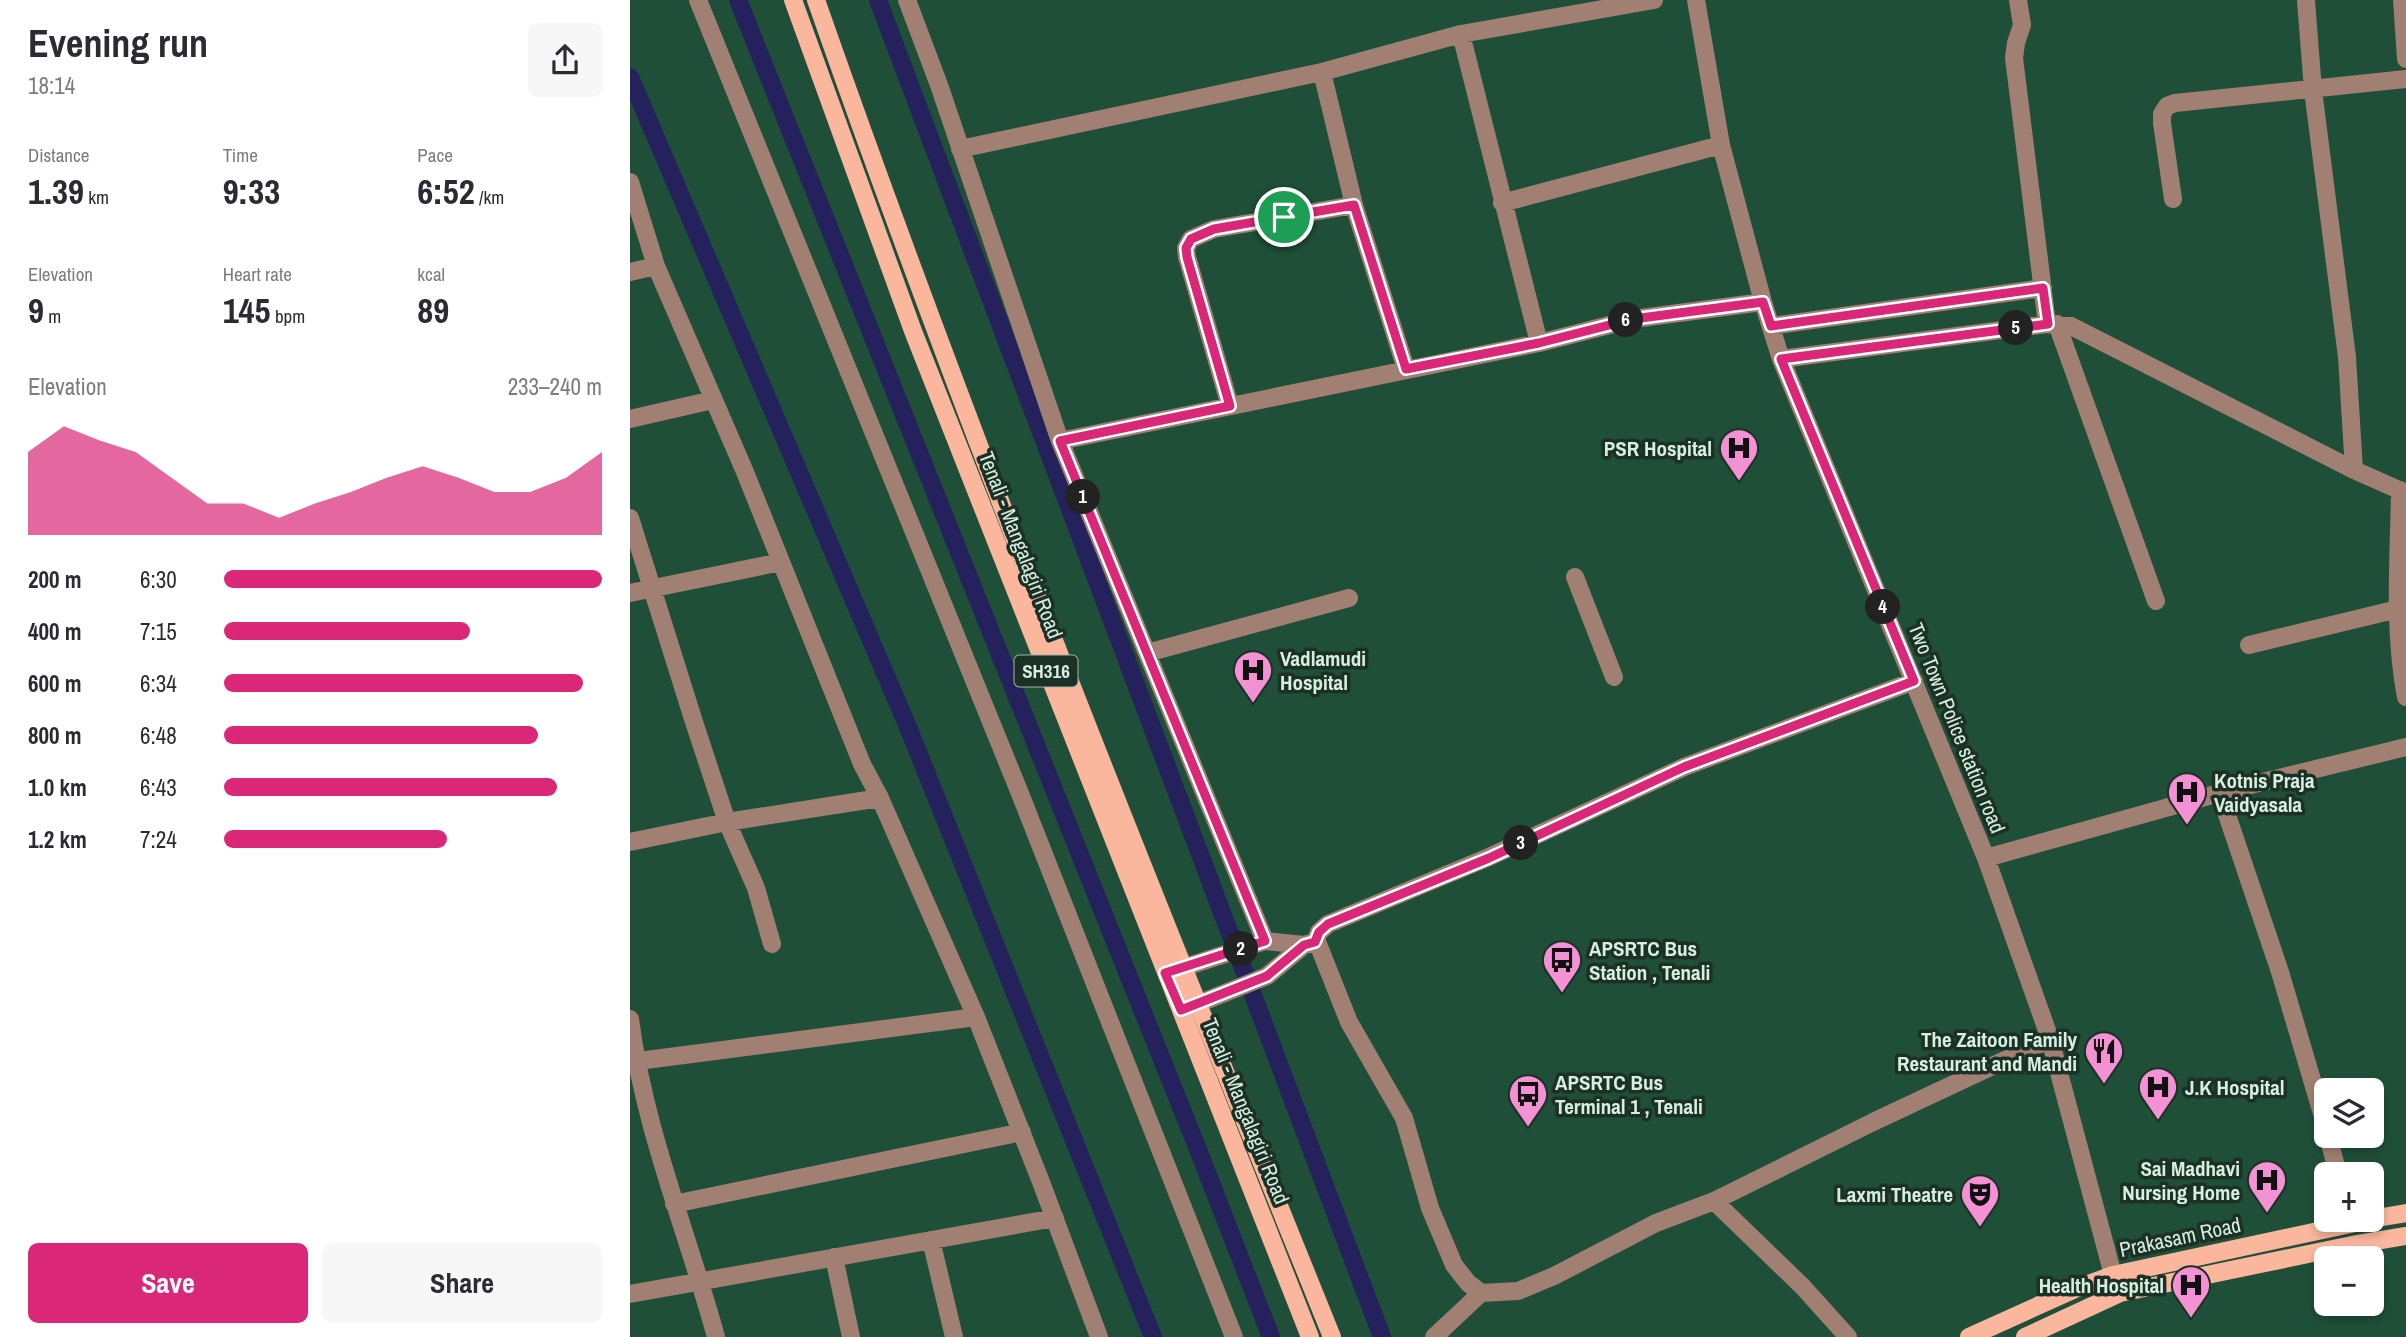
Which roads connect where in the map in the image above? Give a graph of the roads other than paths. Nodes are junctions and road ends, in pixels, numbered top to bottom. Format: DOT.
graph roads {
  1 [pos="698,0"];
  2 [pos="793,0"];
  3 [pos="816,0"];
  4 [pos="907,0"];
  5 [pos="1654,0"];
  6 [pos="1696,0"];
  7 [pos="2018,0"];
  8 [pos="2402,0"];
  9 [pos="2306,1"];
  10 [pos="1461,34"];
  11 [pos="2406,59"];
  12 [pos="1322,72"];
  13 [pos="2406,79"];
  14 [pos="2312,90"];
  15 [pos="1721,145"];
  16 [pos="960,149"];
  17 [pos="630,182"];
  18 [pos="2173,199"];
  19 [pos="1502,203"];
  20 [pos="1354,205"];
  21 [pos="656,266"];
  22 [pos="630,272"];
  23 [pos="2044,292"];
  24 [pos="1763,302"];
  25 [pos="2050,322"];
  26 [pos="1771,326"];
  27 [pos="1539,343"];
  28 [pos="1781,359"];
  29 [pos="1406,369"];
  30 [pos="713,400"];
  31 [pos="1230,406"];
  32 [pos="630,419"];
  33 [pos="1060,441"];
  34 [pos="2354,470"];
  35 [pos="2403,492"];
  36 [pos="630,518"];
  37 [pos="781,562"];
  38 [pos="1575,577"];
  39 [pos="651,587"];
  40 [pos="630,593"];
  41 [pos="1349,598"];
  42 [pos="2156,601"];
  43 [pos="2398,609"];
  44 [pos="2249,645"];
  45 [pos="1147,653"];
  46 [pos="1614,677"];
  47 [pos="1914,681"];
  48 [pos="2406,697"];
  49 [pos="2406,747"];
  50 [pos="2220,794"];
  51 [pos="880,798"];
  52 [pos="727,821"];
  53 [pos="630,842"];
  54 [pos="1986,858"];
  55 [pos="1260,943"];
  56 [pos="1310,943"];
  57 [pos="772,944"];
  58 [pos="1189,967"];
  59 [pos="1165,973"];
  60 [pos="1204,1002"];
  61 [pos="1181,1010"];
  62 [pos="975,1017"];
  63 [pos="630,1019"];
  64 [pos="2050,1039"];
  65 [pos="633,1061"];
  66 [pos="2314,1087"];
  67 [pos="1021,1132"];
  68 [pos="1714,1201"];
  69 [pos="674,1204"];
  70 [pos="2406,1213"];
  71 [pos="2384,1217"];
  72 [pos="1055,1218"];
  73 [pos="2314,1229"];
  74 [pos="2406,1236"];
  75 [pos="931,1240"];
  76 [pos="834,1257"];
  77 [pos="2113,1275"];
  78 [pos="701,1282"];
  79 [pos="1474,1288"];
  80 [pos="630,1294"];
  81 [pos="716,1337"];
  82 [pos="851,1337"];
  83 [pos="954,1337"];
  84 [pos="1099,1337"];
  85 [pos="1234,1337"];
  86 [pos="1310,1337"];
  87 [pos="1332,1337"];
  88 [pos="1434,1337"];
  89 [pos="1848,1337"];
  90 [pos="1969,1337"];
  91 [pos="2025,1337"];
  1 -- 85 [label="street"];
  2 -- 59 [label="main road, Tenali - Mangalagiri Road / SH316"];
  3 -- 58 [label="main road, Tenali - Mangalagiri Road / SH316"];
  4 -- 16 [label="street"];
  5 -- 10 [label="street"];
  6 -- 15 [label="street, Two Town Police station road"];
  7 -- 23 [label="street"];
  8 -- 11 [label="street"];
  9 -- 14 [label="street"];
  10 -- 12 [label="street"];
  10 -- 19 [label="street"];
  12 -- 16 [label="street"];
  12 -- 20 [label="street"];
  13 -- 14 [label="street"];
  14 -- 18 [label="street"];
  14 -- 34 [label="street"];
  15 -- 19 [label="street"];
  15 -- 24 [label="street, Two Town Police station road"];
  16 -- 33 [label="street"];
  17 -- 21 [label="street"];
  19 -- 27 [label="street"];
  20 -- 29 [label="street"];
  20 -- 31 [label="street"];
  21 -- 22 [label="street"];
  21 -- 30 [label="street"];
  23 -- 25 [label="street"];
  23 -- 26 [label="street"];
  24 -- 26 [label="street, Two Town Police station road"];
  24 -- 27 [label="street"];
  25 -- 28 [label="street"];
  25 -- 34 [label="street"];
  25 -- 42 [label="street"];
  26 -- 28 [label="street, Two Town Police station road"];
  27 -- 29 [label="street"];
  28 -- 47 [label="street, Two Town Police station road"];
  29 -- 31 [label="street"];
  30 -- 32 [label="street"];
  30 -- 37 [label="street"];
  31 -- 33 [label="street"];
  33 -- 45 [label="street"];
  34 -- 35 [label="street"];
  35 -- 43 [label="street"];
  36 -- 39 [label="street"];
  37 -- 39 [label="street"];
  37 -- 51 [label="street"];
  38 -- 46 [label="street"];
  39 -- 40 [label="street"];
  39 -- 52 [label="street"];
  41 -- 45 [label="street"];
  43 -- 44 [label="street"];
  43 -- 48 [label="street"];
  45 -- 55 [label="street"];
  47 -- 54 [label="street, Two Town Police station road"];
  47 -- 56 [label="street"];
  49 -- 50 [label="street"];
  50 -- 54 [label="street"];
  50 -- 66 [label="street"];
  51 -- 52 [label="street"];
  51 -- 62 [label="street"];
  52 -- 53 [label="street"];
  52 -- 57 [label="street"];
  54 -- 64 [label="street, Two Town Police station road"];
  55 -- 56 [label="street"];
  55 -- 58 [label="street"];
  56 -- 60 [label="street"];
  56 -- 79 [label="street"];
  58 -- 59 [label="street"];
  58 -- 60 [label="main road, Tenali - Mangalagiri Road / SH316"];
  59 -- 61 [label="main road, Tenali - Mangalagiri Road / SH316"];
  60 -- 61 [label="street"];
  60 -- 87 [label="main road, Tenali - Mangalagiri Road / SH316"];
  61 -- 86 [label="main road, Tenali - Mangalagiri Road / SH316"];
  62 -- 65 [label="street"];
  62 -- 67 [label="street"];
  63 -- 65 [label="street"];
  64 -- 68 [label="street"];
  64 -- 77 [label="street, Two Town Police station road"];
  65 -- 69 [label="street"];
  67 -- 69 [label="street"];
  67 -- 72 [label="street"];
  68 -- 79 [label="street"];
  68 -- 89 [label="street"];
  69 -- 78 [label="street"];
  70 -- 71 [label="main road, Prakasam Road"];
  72 -- 75 [label="street"];
  72 -- 84 [label="street"];
  73 -- 77 [label="main road, Prakasam Road"];
  74 -- 91 [label="main road, Prakasam Road"];
  75 -- 76 [label="street"];
  75 -- 83 [label="street"];
  76 -- 78 [label="street"];
  76 -- 82 [label="street"];
  77 -- 90 [label="main road, Prakasam Road"];
  78 -- 80 [label="street"];
  78 -- 81 [label="street"];
  79 -- 88 [label="street"];
}
